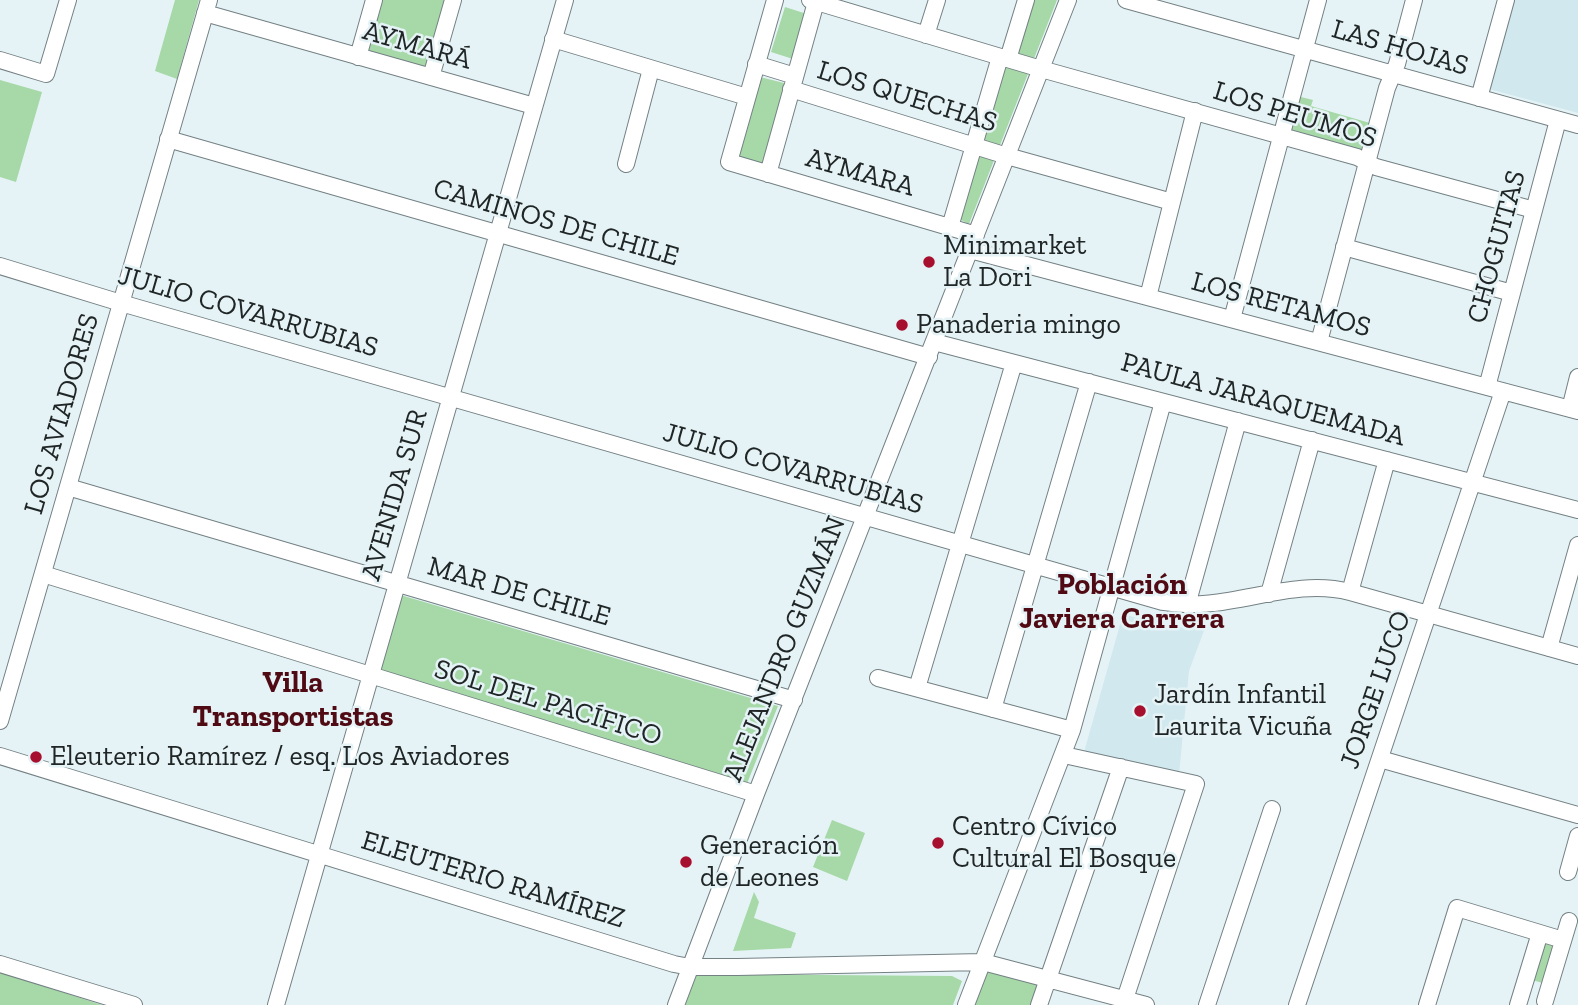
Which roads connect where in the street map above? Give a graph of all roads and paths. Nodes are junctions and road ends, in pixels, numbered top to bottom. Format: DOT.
graph roads {
  1 [pos="68,0"];
  2 [pos="374,0"];
  3 [pos="453,0"];
  4 [pos="565,0"];
  5 [pos="937,0"];
  6 [pos="1026,0"];
  7 [pos="1068,0"];
  8 [pos="1126,0"];
  9 [pos="1318,0"];
  10 [pos="1414,0"];
  11 [pos="1506,0"];
  12 [pos="773,1"];
  13 [pos="813,1"];
  14 [pos="207,7"];
  15 [pos="926,35"];
  16 [pos="553,39"];
  17 [pos="1306,48"];
  18 [pos="358,57"];
  19 [pos="1004,58"];
  20 [pos="0,60"];
  21 [pos="757,64"];
  22 [pos="651,69"];
  23 [pos="1041,69"];
  24 [pos="1391,74"];
  25 [pos="431,77"];
  26 [pos="793,83"];
  27 [pos="747,97"];
  28 [pos="1479,98"];
  29 [pos="534,106"];
  30 [pos="1195,111"];
  31 [pos="1558,120"];
  32 [pos="1578,125"];
  33 [pos="1282,136"];
  34 [pos="168,139"];
  35 [pos="973,145"];
  36 [pos="1007,156"];
  37 [pos="1367,162"];
  38 [pos="626,164"];
  39 [pos="768,174"];
  40 [pos="1172,202"];
  41 [pos="1534,210"];
  42 [pos="950,227"];
  43 [pos="498,233"];
  44 [pos="973,242"];
  45 [pos="1344,247"];
  46 [pos="0,266"];
  47 [pos="1512,293"];
  48 [pos="1148,297"];
  49 [pos="121,303"];
  50 [pos="1231,319"];
  51 [pos="1319,342"];
  52 [pos="931,350"];
  53 [pos="1014,363"];
  54 [pos="1578,377"];
  55 [pos="1089,382"];
  56 [pos="1495,389"];
  57 [pos="451,398"];
  58 [pos="1163,402"];
  59 [pos="1574,410"];
  60 [pos="1238,421"];
  61 [pos="1312,440"];
  62 [pos="1387,460"];
  63 [pos="1473,482"];
  64 [pos="68,487"];
  65 [pos="1578,510"];
  66 [pos="866,517"];
  67 [pos="960,544"];
  68 [pos="1578,545"];
  69 [pos="1035,565"];
  70 [pos="43,574"];
  71 [pos="397,583"];
  72 [pos="1113,588"];
  73 [pos="1350,592"];
  74 [pos="1269,594"];
  75 [pos="1187,605"];
  76 [pos="1429,614"];
  77 [pos="1549,648"];
  78 [pos="1578,656"];
  79 [pos="371,676"];
  80 [pos="878,678"];
  81 [pos="917,688"];
  82 [pos="793,700"];
  83 [pos="993,709"];
  84 [pos="0,721"];
  85 [pos="1072,730"];
  86 [pos="1063,755"];
  87 [pos="0,756"];
  88 [pos="1380,759"];
  89 [pos="1121,767"];
  90 [pos="756,794"];
  91 [pos="1272,809"];
  92 [pos="1578,816"];
  93 [pos="1578,836"];
  94 [pos="318,854"];
  95 [pos="1568,872"];
  96 [pos="1569,921"];
  97 [pos="1540,933"];
  98 [pos="1563,940"];
  99 [pos="983,962"];
  100 [pos="0,964"];
  101 [pos="690,967"];
  102 [pos="1048,979"];
  103 [pos="1520,999"];
  104 [pos="1124,1002"];
  105 [pos="1551,1003"];
  106 [pos="134,1005"];
  107 [pos="276,1005"];
  108 [pos="676,1005"];
  109 [pos="966,1005"];
  110 [pos="1039,1005"];
  111 [pos="1146,1005"];
  112 [pos="1207,1005"];
  113 [pos="1297,1005"];
  114 [pos="1427,1005"];
  1 -- 20 [label="street"];
  2 -- 18 [label="street"];
  3 -- 25 [label="street"];
  4 -- 16 [label="street, AVENIDA SUR"];
  5 -- 15 [label="street"];
  6 -- 19 [label="street"];
  7 -- 23 [label="street, ALEJANDRO GUZMÁN"];
  8 -- 17 [label="street, LAS HOJAS"];
  9 -- 17 [label="street"];
  10 -- 24 [label="street"];
  11 -- 28 [label="street"];
  12 -- 21 [label="street"];
  13 -- 15 [label="street, LOS PEUMOS"];
  13 -- 26 [label="street"];
  14 -- 18 [label="street, AYMARÁ"];
  14 -- 34 [label="street, LOS AVIADORES"];
  15 -- 19 [label="street, LOS PEUMOS"];
  16 -- 22 [label="street"];
  16 -- 29 [label="street, AVENIDA SUR"];
  17 -- 24 [label="street, LAS HOJAS"];
  17 -- 33 [label="street"];
  18 -- 25 [label="street, AYMARÁ"];
  19 -- 23 [label="street, LOS PEUMOS"];
  19 -- 35 [label="street"];
  21 -- 26 [label="street, LOS QUECHAS"];
  21 -- 27 [label="street"];
  22 -- 27 [label="street"];
  22 -- 38 [label="street"];
  23 -- 30 [label="street, LOS PEUMOS"];
  23 -- 36 [label="street, ALEJANDRO GUZMÁN"];
  24 -- 28 [label="street, LAS HOJAS"];
  24 -- 37 [label="street"];
  25 -- 29 [label="street, AYMARÁ"];
  26 -- 35 [label="street, LOS QUECHAS"];
  26 -- 39 [label="street"];
  27 -- 39 [label="street, AYMARA"];
  28 -- 31 [label="street, LAS HOJAS"];
  29 -- 43 [label="street, AVENIDA SUR"];
  30 -- 33 [label="street, LOS PEUMOS"];
  30 -- 40 [label="street"];
  31 -- 32 [label="street, LAS HOJAS"];
  31 -- 41 [label="street, CHOGUITAS"];
  33 -- 37 [label="street, LOS PEUMOS"];
  33 -- 50 [label="street"];
  34 -- 43 [label="street, CAMINOS DE CHILE"];
  34 -- 49 [label="street, LOS AVIADORES"];
  35 -- 36 [label="street, LOS QUECHAS"];
  35 -- 42 [label="street"];
  36 -- 40 [label="street, LOS QUECHAS"];
  36 -- 44 [label="street, ALEJANDRO GUZMÁN"];
  37 -- 41 [label="street, LOS PEUMOS"];
  37 -- 45 [label="street"];
  39 -- 42 [label="street, AYMARA"];
  40 -- 48 [label="street"];
  41 -- 47 [label="street, CHOGUITAS"];
  42 -- 44 [label="street, AYMARA"];
  43 -- 52 [label="street, CAMINOS DE CHILE"];
  43 -- 57 [label="street, AVENIDA SUR"];
  44 -- 48 [label="street, LOS RETAMOS"];
  44 -- 52 [label="street, ALEJANDRO GUZMÁN"];
  45 -- 47 [label="street"];
  45 -- 51 [label="street"];
  46 -- 49 [label="street, JULIO COVARRUBIAS"];
  47 -- 56 [label="street, CHOGUITAS"];
  48 -- 50 [label="street, LOS RETAMOS"];
  49 -- 57 [label="street, JULIO COVARRUBIAS"];
  49 -- 64 [label="street, LOS AVIADORES"];
  50 -- 51 [label="street, LOS RETAMOS"];
  51 -- 56 [label="street, LOS RETAMOS"];
  52 -- 53 [label="street, PAULA JARAQUEMADA"];
  52 -- 66 [label="street, ALEJANDRO GUZMÁN"];
  53 -- 55 [label="street, PAULA JARAQUEMADA"];
  53 -- 67 [label="street"];
  54 -- 59 [label="street"];
  55 -- 58 [label="street, PAULA JARAQUEMADA"];
  55 -- 69 [label="street"];
  56 -- 59 [label="street, LOS RETAMOS"];
  56 -- 63 [label="street, JORGE LUCO"];
  57 -- 66 [label="street, JULIO COVARRUBIAS"];
  57 -- 71 [label="street, AVENIDA SUR"];
  58 -- 60 [label="street, PAULA JARAQUEMADA"];
  58 -- 72 [label="street"];
  60 -- 61 [label="street, PAULA JARAQUEMADA"];
  60 -- 75 [label="street"];
  61 -- 62 [label="street, PAULA JARAQUEMADA"];
  61 -- 74 [label="street"];
  62 -- 63 [label="street, PAULA JARAQUEMADA"];
  62 -- 73 [label="street"];
  63 -- 65 [label="street, PAULA JARAQUEMADA"];
  63 -- 76 [label="street, JORGE LUCO"];
  64 -- 70 [label="street, LOS AVIADORES"];
  64 -- 71 [label="street, MAR DE CHILE"];
  66 -- 67 [label="street, JULIO COVARRUBIAS"];
  66 -- 82 [label="street, ALEJANDRO GUZMÁN"];
  67 -- 69 [label="street, JULIO COVARRUBIAS"];
  67 -- 81 [label="street"];
  68 -- 77 [label="street"];
  69 -- 72 [label="street, JULIO COVARRUBIAS"];
  69 -- 83 [label="street"];
  70 -- 79 [label="street, SOL DEL PACÍFICO"];
  70 -- 84 [label="street, LOS AVIADORES"];
  71 -- 79 [label="street, AVENIDA SUR"];
  71 -- 82 [label="street, MAR DE CHILE"];
  72 -- 75 [label="street, JULIO COVARRUBIAS"];
  72 -- 85 [label="street"];
  73 -- 74 [label="street, JULIO COVARRUBIAS"];
  73 -- 76 [label="street, JULIO COVARRUBIAS"];
  74 -- 75 [label="street, JULIO COVARRUBIAS"];
  76 -- 77 [label="street, JULIO COVARRUBIAS"];
  76 -- 88 [label="street, JORGE LUCO"];
  77 -- 78 [label="street, JULIO COVARRUBIAS"];
  79 -- 90 [label="street, SOL DEL PACÍFICO"];
  79 -- 94 [label="street, AVENIDA SUR"];
  80 -- 81 [label="street"];
  81 -- 83 [label="street"];
  82 -- 90 [label="street, ALEJANDRO GUZMÁN"];
  83 -- 85 [label="street"];
  85 -- 86 [label="street"];
  86 -- 89 [label="street"];
  86 -- 99 [label="street"];
  87 -- 94 [label="street, ELEUTERIO RAMÍREZ"];
  88 -- 92 [label="street"];
  88 -- 113 [label="street, JORGE LUCO"];
  89 -- 102 [label="street"];
  89 -- 104 [label="street"];
  90 -- 101 [label="street, ALEJANDRO GUZMÁN"];
  91 -- 112 [label="street"];
  93 -- 95 [label="street"];
  94 -- 101 [label="street, ELEUTERIO RAMÍREZ"];
  94 -- 107 [label="street, AVENIDA SUR"];
  96 -- 98 [label="street"];
  97 -- 98 [label="street"];
  97 -- 103 [label="street"];
  97 -- 114 [label="street"];
  98 -- 105 [label="street"];
  99 -- 101 [label="street, ELEUTERIO RAMÍREZ"];
  99 -- 102 [label="street, ELEUTERIO RAMÍREZ"];
  99 -- 109 [label="street"];
  100 -- 106 [label="street"];
  101 -- 108 [label="street, ALEJANDRO GUZMÁN"];
  102 -- 104 [label="street, ELEUTERIO RAMÍREZ"];
  102 -- 110 [label="street"];
  103 -- 105 [label="street"];
  104 -- 111 [label="street, ELEUTERIO RAMÍREZ"];
}
